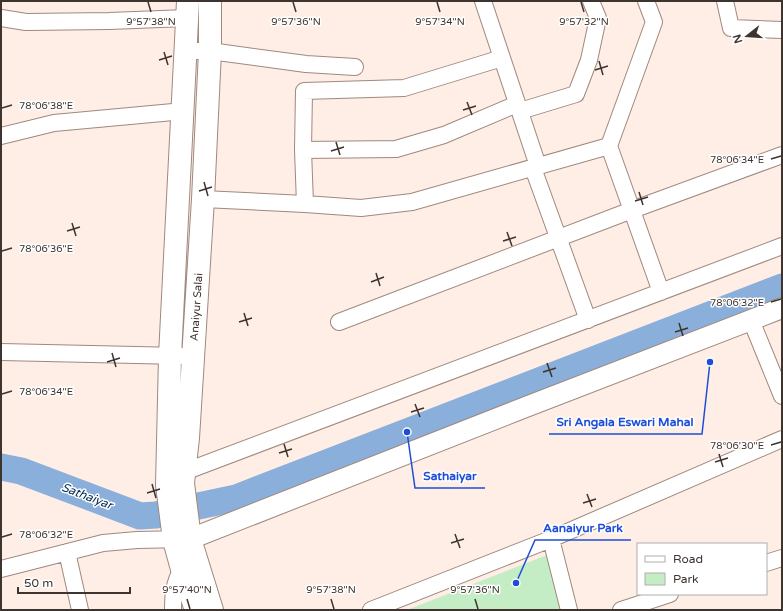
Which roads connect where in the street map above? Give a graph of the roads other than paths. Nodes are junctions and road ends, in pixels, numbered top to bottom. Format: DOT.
graph roads {
  1 [pos="210,1"];
  2 [pos="483,1"];
  3 [pos="591,1"];
  4 [pos="646,1"];
  5 [pos="725,1"];
  6 [pos="188,10"];
  7 [pos="1,18"];
  8 [pos="782,30"];
  9 [pos="185,51"];
  10 [pos="210,51"];
  11 [pos="502,58"];
  12 [pos="306,64"];
  13 [pos="355,67"];
  14 [pos="304,91"];
  15 [pos="518,107"];
  16 [pos="184,110"];
  17 [pos="1,136"];
  18 [pos="609,146"];
  19 [pos="303,150"];
  20 [pos="782,155"];
  21 [pos="536,167"];
  22 [pos="203,199"];
  23 [pos="305,204"];
  24 [pos="632,210"];
  25 [pos="559,238"];
  26 [pos="782,246"];
  27 [pos="661,292"];
  28 [pos="782,308"];
  29 [pos="588,320"];
  30 [pos="751,320"];
  31 [pos="339,322"];
  32 [pos="1,352"];
  33 [pos="170,356"];
  34 [pos="193,357"];
  35 [pos="782,396"];
  36 [pos="782,439"];
  37 [pos="178,480"];
  38 [pos="181,532"];
  39 [pos="551,539"];
  40 [pos="68,552"];
  41 [pos="782,558"];
  42 [pos="767,563"];
  43 [pos="1,569"];
  44 [pos="182,569"];
  45 [pos="667,595"];
  46 [pos="80,610"];
  47 [pos="173,610"];
  48 [pos="196,610"];
  49 [pos="212,610"];
  50 [pos="371,610"];
  51 [pos="569,610"];
  52 [pos="621,610"];
  1 -- 10 [label="main road, Anaiyur Salai"];
  2 -- 11 [label="street"];
  3 -- 15 [label="street"];
  4 -- 18 [label="street"];
  5 -- 8 [label="street"];
  6 -- 7 [label="street"];
  6 -- 9 [label="main road, Anaiyur Salai"];
  9 -- 10 [label="street"];
  9 -- 16 [label="main road, Anaiyur Salai"];
  10 -- 12 [label="street"];
  10 -- 22 [label="main road, Anaiyur Salai"];
  11 -- 14 [label="street"];
  11 -- 15 [label="street"];
  12 -- 13 [label="street"];
  12 -- 14 [label="street"];
  14 -- 19 [label="street"];
  15 -- 19 [label="street"];
  15 -- 21 [label="street"];
  16 -- 17 [label="street"];
  16 -- 33 [label="main road, Anaiyur Salai"];
  18 -- 21 [label="street"];
  18 -- 24 [label="street"];
  19 -- 23 [label="street"];
  20 -- 24 [label="street"];
  21 -- 23 [label="street"];
  21 -- 25 [label="street"];
  22 -- 23 [label="street"];
  22 -- 34 [label="main road, Anaiyur Salai"];
  24 -- 25 [label="street"];
  24 -- 27 [label="street"];
  25 -- 29 [label="street"];
  25 -- 31 [label="street"];
  26 -- 27 [label="street"];
  27 -- 29 [label="street"];
  28 -- 30 [label="street"];
  29 -- 37 [label="street"];
  30 -- 35 [label="street"];
  30 -- 38 [label="street"];
  32 -- 33 [label="street"];
  33 -- 34 [label="street"];
  33 -- 37 [label="main road, Anaiyur Salai"];
  34 -- 37 [label="main road, Anaiyur Salai"];
  36 -- 39 [label="street"];
  37 -- 38 [label="main road, Anaiyur Salai"];
  38 -- 40 [label="street"];
  38 -- 44 [label="main road, Anaiyur Salai"];
  38 -- 49 [label="main road, Anaiyur Salai"];
  39 -- 50 [label="street"];
  39 -- 51 [label="street"];
  40 -- 43 [label="street"];
  40 -- 46 [label="street"];
  41 -- 42 [label="street"];
  44 -- 47 [label="street"];
  44 -- 48 [label="main road, Anaiyur Salai"];
  45 -- 52 [label="street"];
}
